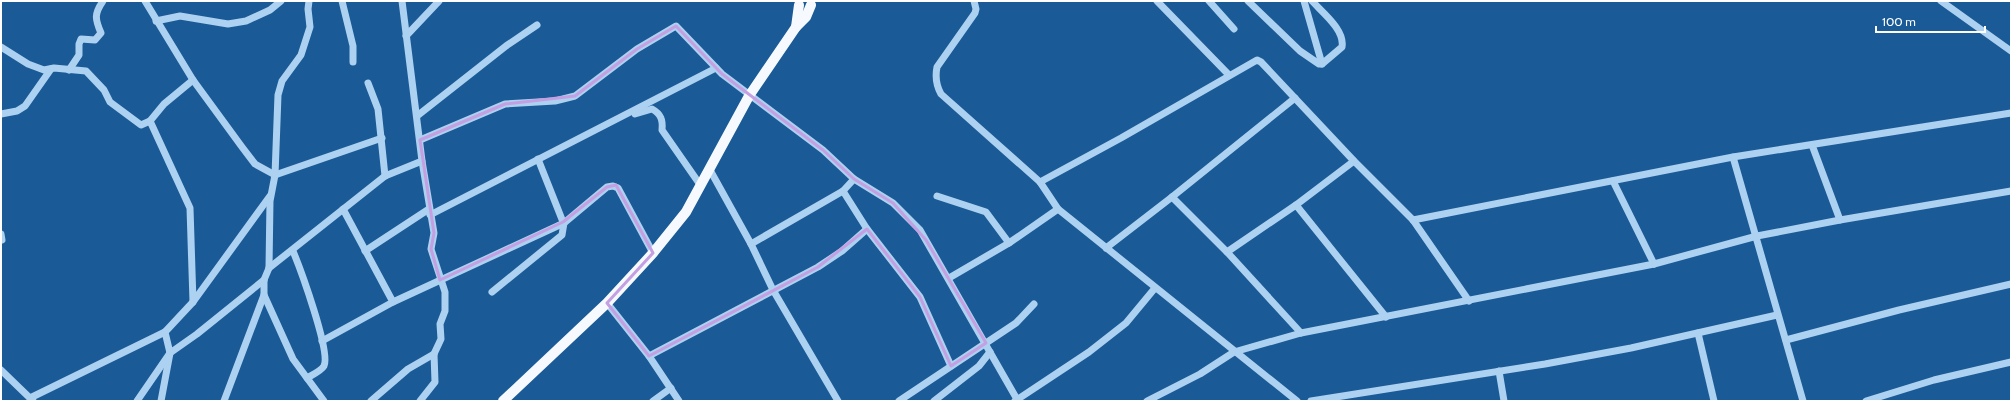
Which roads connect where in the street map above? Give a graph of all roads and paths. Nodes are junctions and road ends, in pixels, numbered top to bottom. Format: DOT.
graph roads {
  1 [pos="103,1"];
  2 [pos="145,1"];
  3 [pos="281,1"];
  4 [pos="309,1"];
  5 [pos="342,1"];
  6 [pos="402,1"];
  7 [pos="439,1"];
  8 [pos="974,1"];
  9 [pos="1157,1"];
  10 [pos="1209,1"];
  11 [pos="1248,1"];
  12 [pos="1304,1"];
  13 [pos="1312,1"];
  14 [pos="1941,1"];
  15 [pos="813,2"];
  16 [pos="797,3"];
  17 [pos="156,21"];
  18 [pos="537,25"];
  19 [pos="796,27"];
  20 [pos="1234,29"];
  21 [pos="406,36"];
  22 [pos="1,47"];
  23 [pos="2011,51"];
  24 [pos="353,62"];
  25 [pos="1322,64"];
  26 [pos="716,68"];
  27 [pos="51,69"];
  28 [pos="69,70"];
  29 [pos="1229,75"];
  30 [pos="193,80"];
  31 [pos="368,83"];
  32 [pos="749,96"];
  33 [pos="1295,98"];
  34 [pos="2011,112"];
  35 [pos="1,114"];
  36 [pos="417,116"];
  37 [pos="620,119"];
  38 [pos="150,121"];
  39 [pos="382,138"];
  40 [pos="420,140"];
  41 [pos="1812,144"];
  42 [pos="1733,157"];
  43 [pos="538,159"];
  44 [pos="422,161"];
  45 [pos="1354,161"];
  46 [pos="710,170"];
  47 [pos="275,174"];
  48 [pos="385,176"];
  49 [pos="854,179"];
  50 [pos="1613,181"];
  51 [pos="1040,182"];
  52 [pos="701,186"];
  53 [pos="843,191"];
  54 [pos="2011,191"];
  55 [pos="272,192"];
  56 [pos="937,196"];
  57 [pos="1172,197"];
  58 [pos="1296,205"];
  59 [pos="343,209"];
  60 [pos="1058,209"];
  61 [pos="429,212"];
  62 [pos="1413,220"];
  63 [pos="1840,220"];
  64 [pos="564,222"];
  65 [pos="867,229"];
  66 [pos="1757,236"];
  67 [pos="1009,242"];
  68 [pos="751,244"];
  69 [pos="1106,248"];
  70 [pos="293,250"];
  71 [pos="365,251"];
  72 [pos="1227,252"];
  73 [pos="653,253"];
  74 [pos="1654,264"];
  75 [pos="269,268"];
  76 [pos="949,278"];
  77 [pos="264,280"];
  78 [pos="440,280"];
  79 [pos="2011,284"];
  80 [pos="1155,288"];
  81 [pos="773,290"];
  82 [pos="492,292"];
  83 [pos="264,295"];
  84 [pos="1468,301"];
  85 [pos="193,302"];
  86 [pos="393,302"];
  87 [pos="607,302"];
  88 [pos="1034,304"];
  89 [pos="1778,316"];
  90 [pos="1386,317"];
  91 [pos="165,332"];
  92 [pos="1301,333"];
  93 [pos="1698,333"];
  94 [pos="1786,340"];
  95 [pos="322,341"];
  96 [pos="986,343"];
  97 [pos="990,352"];
  98 [pos="1234,352"];
  99 [pos="170,353"];
  100 [pos="434,354"];
  101 [pos="649,356"];
  102 [pos="2011,362"];
  103 [pos="951,366"];
  104 [pos="1,370"];
  105 [pos="1499,371"];
  106 [pos="307,378"];
  107 [pos="671,388"];
  108 [pos="32,399"];
  109 [pos="837,400"];
  110 [pos="1017,400"];
  111 [pos="137,401"];
  112 [pos="161,401"];
  113 [pos="224,401"];
  114 [pos="324,401"];
  115 [pos="371,401"];
  116 [pos="420,401"];
  117 [pos="503,401"];
  118 [pos="653,401"];
  119 [pos="679,401"];
  120 [pos="900,401"];
  121 [pos="934,401"];
  122 [pos="1147,401"];
  123 [pos="1297,401"];
  124 [pos="1311,401"];
  125 [pos="1504,401"];
  126 [pos="1714,401"];
  127 [pos="1803,401"];
  128 [pos="1866,401"];
  1 -- 28 [label="street"];
  2 -- 17 [label="street"];
  3 -- 17 [label="street"];
  4 -- 47 [label="street"];
  5 -- 24 [label="street"];
  6 -- 21 [label="street"];
  7 -- 21 [label="street"];
  8 -- 51 [label="street"];
  9 -- 29 [label="street"];
  10 -- 20 [label="street"];
  11 -- 25 [label="street"];
  12 -- 25 [label="street"];
  13 -- 25 [label="street"];
  14 -- 23 [label="street"];
  15 -- 16 [label="main road"];
  15 -- 19 [label="main road"];
  16 -- 19 [label="main road"];
  17 -- 30 [label="street"];
  18 -- 36 [label="street"];
  19 -- 32 [label="main road"];
  21 -- 36 [label="street"];
  22 -- 27 [label="street"];
  26 -- 32 [label="street"];
  26 -- 37 [label="street"];
  26 -- 40 [label="street"];
  27 -- 28 [label="street"];
  27 -- 35 [label="street"];
  28 -- 38 [label="street"];
  29 -- 33 [label="street"];
  29 -- 51 [label="street"];
  30 -- 38 [label="street"];
  30 -- 47 [label="street"];
  31 -- 39 [label="street"];
  32 -- 46 [label="main road"];
  32 -- 49 [label="street"];
  33 -- 45 [label="street"];
  33 -- 57 [label="street"];
  34 -- 41 [label="street"];
  36 -- 40 [label="street"];
  37 -- 43 [label="street"];
  37 -- 52 [label="street"];
  38 -- 85 [label="street"];
  39 -- 47 [label="street"];
  39 -- 48 [label="street"];
  40 -- 44 [label="street"];
  41 -- 42 [label="street"];
  41 -- 63 [label="street"];
  42 -- 50 [label="street"];
  42 -- 66 [label="street"];
  43 -- 61 [label="street"];
  43 -- 64 [label="street"];
  44 -- 48 [label="street"];
  44 -- 61 [label="street"];
  45 -- 58 [label="street"];
  45 -- 62 [label="street"];
  46 -- 52 [label="main road"];
  46 -- 68 [label="street"];
  47 -- 55 [label="street"];
  48 -- 59 [label="street"];
  49 -- 53 [label="street"];
  49 -- 76 [label="street"];
  50 -- 62 [label="street"];
  50 -- 74 [label="street"];
  51 -- 60 [label="street"];
  52 -- 73 [label="main road"];
  53 -- 65 [label="street"];
  53 -- 68 [label="street"];
  54 -- 63 [label="street"];
  55 -- 75 [label="street"];
  55 -- 85 [label="street"];
  56 -- 67 [label="street"];
  57 -- 69 [label="street"];
  57 -- 72 [label="street"];
  58 -- 72 [label="street"];
  58 -- 90 [label="street"];
  59 -- 70 [label="street"];
  59 -- 71 [label="street"];
  60 -- 67 [label="street"];
  60 -- 69 [label="street"];
  61 -- 71 [label="street"];
  61 -- 78 [label="street"];
  62 -- 84 [label="street"];
  63 -- 66 [label="street"];
  64 -- 73 [label="street"];
  64 -- 78 [label="street"];
  64 -- 82 [label="street"];
  65 -- 81 [label="street"];
  65 -- 103 [label="street"];
  66 -- 74 [label="street"];
  66 -- 89 [label="street"];
  67 -- 76 [label="street"];
  68 -- 81 [label="street"];
  69 -- 80 [label="street"];
  70 -- 75 [label="street"];
  70 -- 95 [label="street"];
  71 -- 86 [label="street"];
  72 -- 92 [label="street"];
  73 -- 87 [label="main road"];
  74 -- 84 [label="street"];
  75 -- 77 [label="street"];
  76 -- 96 [label="street"];
  77 -- 83 [label="street"];
  77 -- 99 [label="street"];
  78 -- 86 [label="street"];
  78 -- 100 [label="street"];
  79 -- 94 [label="street"];
  80 -- 98 [label="street"];
  80 -- 110 [label="street"];
  81 -- 101 [label="street"];
  81 -- 109 [label="street"];
  83 -- 106 [label="street"];
  83 -- 113 [label="street"];
  84 -- 90 [label="street"];
  85 -- 91 [label="street"];
  86 -- 95 [label="street"];
  87 -- 101 [label="street"];
  87 -- 117 [label="main road"];
  88 -- 96 [label="street"];
  89 -- 93 [label="street"];
  89 -- 94 [label="street"];
  90 -- 92 [label="street"];
  91 -- 99 [label="street"];
  91 -- 108 [label="street"];
  92 -- 98 [label="street"];
  93 -- 105 [label="street"];
  93 -- 126 [label="street"];
  94 -- 127 [label="street"];
  95 -- 106 [label="street"];
  96 -- 97 [label="street"];
  96 -- 103 [label="street"];
  97 -- 110 [label="street"];
  97 -- 121 [label="street"];
  98 -- 122 [label="street"];
  98 -- 123 [label="street"];
  99 -- 111 [label="street"];
  99 -- 112 [label="street"];
  100 -- 115 [label="street"];
  100 -- 116 [label="street"];
  101 -- 107 [label="street"];
  102 -- 128 [label="street"];
  103 -- 120 [label="street"];
  104 -- 108 [label="street"];
  105 -- 124 [label="street"];
  105 -- 125 [label="street"];
  106 -- 114 [label="street"];
  107 -- 118 [label="street"];
  107 -- 119 [label="street"];
}
